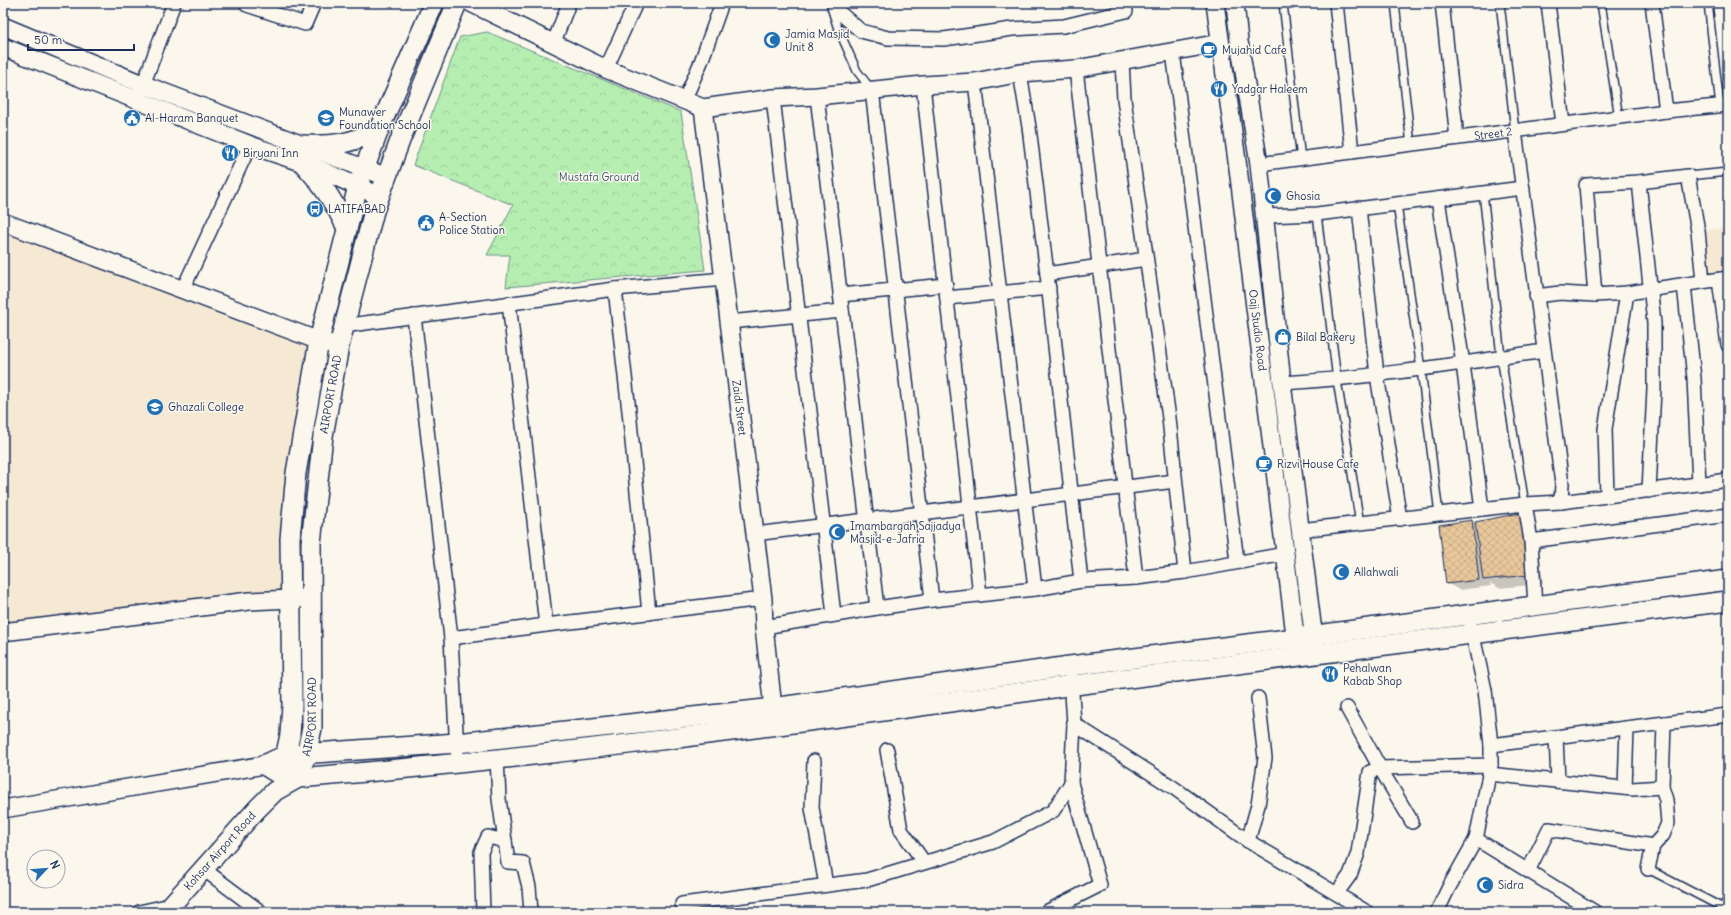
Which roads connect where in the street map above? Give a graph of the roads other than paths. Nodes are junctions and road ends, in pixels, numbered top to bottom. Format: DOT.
graph roads {
  1 [pos="174,3"];
  2 [pos="314,3"];
  3 [pos="434,3"];
  4 [pos="457,3"];
  5 [pos="472,3"];
  6 [pos="569,3"];
  7 [pos="636,3"];
  8 [pos="722,3"];
  9 [pos="832,3"];
  10 [pos="1125,3"];
  11 [pos="1215,3"];
  12 [pos="1235,3"];
  13 [pos="1283,3"];
  14 [pos="1336,3"];
  15 [pos="1395,3"];
  16 [pos="1442,3"];
  17 [pos="1500,3"];
  18 [pos="1548,3"];
  19 [pos="1601,3"];
  20 [pos="1652,3"];
  21 [pos="1708,3"];
  22 [pos="245,4"];
  23 [pos="3,26"];
  24 [pos="1239,41"];
  25 [pos="554,42"];
  26 [pos="1220,43"];
  27 [pos="3,47"];
  28 [pos="1173,52"];
  29 [pos="1122,60"];
  30 [pos="606,69"];
  31 [pos="1076,69"];
  32 [pos="1020,73"];
  33 [pos="975,82"];
  34 [pos="142,84"];
  35 [pos="923,85"];
  36 [pos="872,90"];
  37 [pos="817,96"];
  38 [pos="773,98"];
  39 [pos="684,101"];
  40 [pos="138,102"];
  41 [pos="1724,106"];
  42 [pos="703,108"];
  43 [pos="1666,111"];
  44 [pos="1618,118"];
  45 [pos="1564,124"];
  46 [pos="379,130"];
  47 [pos="1515,132"];
  48 [pos="1457,138"];
  49 [pos="250,145"];
  50 [pos="303,145"];
  51 [pos="1411,145"];
  52 [pos="1352,152"];
  53 [pos="1301,160"];
  54 [pos="303,163"];
  55 [pos="1259,164"];
  56 [pos="365,168"];
  57 [pos="1728,172"];
  58 [pos="1688,176"];
  59 [pos="387,177"];
  60 [pos="1639,182"];
  61 [pos="358,186"];
  62 [pos="1523,188"];
  63 [pos="1483,192"];
  64 [pos="379,196"];
  65 [pos="1438,199"];
  66 [pos="1397,204"];
  67 [pos="1358,208"];
  68 [pos="1317,214"];
  69 [pos="1265,216"];
  70 [pos="3,222"];
  71 [pos="347,228"];
  72 [pos="1146,259"];
  73 [pos="1099,266"];
  74 [pos="1047,274"];
  75 [pos="724,279"];
  76 [pos="1723,279"];
  77 [pos="1703,281"];
  78 [pos="946,285"];
  79 [pos="1684,285"];
  80 [pos="1048,288"];
  81 [pos="183,289"];
  82 [pos="615,289"];
  83 [pos="896,290"];
  84 [pos="1651,290"];
  85 [pos="1000,293"];
  86 [pos="1627,293"];
  87 [pos="840,295"];
  88 [pos="1595,295"];
  89 [pos="1536,296"];
  90 [pos="947,298"];
  91 [pos="509,303"];
  92 [pos="842,310"];
  93 [pos="799,315"];
  94 [pos="414,316"];
  95 [pos="729,322"];
  96 [pos="343,326"];
  97 [pos="319,341"];
  98 [pos="1728,345"];
  99 [pos="339,346"];
  100 [pos="1544,351"];
  101 [pos="1501,357"];
  102 [pos="1463,364"];
  103 [pos="1421,369"];
  104 [pos="1377,376"];
  105 [pos="1337,380"];
  106 [pos="1282,383"];
  107 [pos="1728,480"];
  108 [pos="1175,481"];
  109 [pos="1699,484"];
  110 [pos="1125,487"];
  111 [pos="1648,491"];
  112 [pos="1073,494"];
  113 [pos="1607,496"];
  114 [pos="1024,500"];
  115 [pos="1561,502"];
  116 [pos="1525,504"];
  117 [pos="970,507"];
  118 [pos="1482,509"];
  119 [pos="922,513"];
  120 [pos="1439,514"];
  121 [pos="1728,515"];
  122 [pos="1400,519"];
  123 [pos="867,520"];
  124 [pos="1360,524"];
  125 [pos="824,526"];
  126 [pos="1300,530"];
  127 [pos="755,534"];
  128 [pos="1531,542"];
  129 [pos="1285,554"];
  130 [pos="1237,562"];
  131 [pos="1185,572"];
  132 [pos="1136,578"];
  133 [pos="1728,580"];
  134 [pos="1081,581"];
  135 [pos="1035,589"];
  136 [pos="980,595"];
  137 [pos="312,598"];
  138 [pos="763,598"];
  139 [pos="291,599"];
  140 [pos="932,600"];
  141 [pos="1728,601"];
  142 [pos="1535,606"];
  143 [pos="877,608"];
  144 [pos="649,613"];
  145 [pos="834,615"];
  146 [pos="1469,616"];
  147 [pos="546,625"];
  148 [pos="764,627"];
  149 [pos="3,632"];
  150 [pos="1473,634"];
  151 [pos="1304,637"];
  152 [pos="450,638"];
  153 [pos="1316,655"];
  154 [pos="1298,657"];
  155 [pos="1070,666"];
  156 [pos="1071,686"];
  157 [pos="1258,698"];
  158 [pos="773,708"];
  159 [pos="1347,708"];
  160 [pos="1728,715"];
  161 [pos="1664,723"];
  162 [pos="1074,724"];
  163 [pos="1627,728"];
  164 [pos="1556,736"];
  165 [pos="457,743"];
  166 [pos="1491,745"];
  167 [pos="887,750"];
  168 [pos="286,755"];
  169 [pos="306,755"];
  170 [pos="497,758"];
  171 [pos="814,761"];
  172 [pos="458,762"];
  173 [pos="264,765"];
  174 [pos="1380,768"];
  175 [pos="1490,770"];
  176 [pos="285,781"];
  177 [pos="1558,781"];
  178 [pos="1070,783"];
  179 [pos="1662,787"];
  180 [pos="1626,788"];
  181 [pos="3,809"];
  182 [pos="1412,822"];
  183 [pos="1476,839"];
  184 [pos="505,841"];
  185 [pos="1248,841"];
  186 [pos="1653,846"];
  187 [pos="924,862"];
  188 [pos="202,868"];
  189 [pos="1648,869"];
  190 [pos="1528,871"];
  191 [pos="826,885"];
  192 [pos="1338,893"];
  193 [pos="682,904"];
  194 [pos="168,908"];
  195 [pos="1725,908"];
  196 [pos="139,912"];
  197 [pos="261,912"];
  198 [pos="484,912"];
  199 [pos="530,912"];
  200 [pos="1046,912"];
  201 [pos="1367,912"];
  202 [pos="1437,912"];
  203 [pos="1595,912"];
  1 -- 34 [label="street"];
  2 -- 22 [label="street"];
  3 -- 46 [label="main road"];
  4 -- 59 [label="main road, AIRPORT ROAD"];
  5 -- 25 [label="street"];
  6 -- 25 [label="street"];
  7 -- 30 [label="street"];
  8 -- 39 [label="street"];
  9 -- 10 [label="street"];
  9 -- 36 [label="lane"];
  11 -- 26 [label="street, Oajj Studio Road"];
  12 -- 24 [label="street, Oajj Studio Road"];
  13 -- 53 [label="lane"];
  14 -- 52 [label="street"];
  15 -- 51 [label="lane"];
  16 -- 48 [label="street"];
  17 -- 47 [label="lane"];
  18 -- 45 [label="street"];
  19 -- 44 [label="lane"];
  20 -- 43 [label="street"];
  21 -- 41 [label="lane"];
  23 -- 34 [label="street"];
  24 -- 26 [label="street"];
  24 -- 55 [label="street, Oajj Studio Road"];
  25 -- 30 [label="street"];
  26 -- 28 [label="street"];
  26 -- 129 [label="street, Oajj Studio Road"];
  27 -- 40 [label="street"];
  28 -- 29 [label="street"];
  28 -- 130 [label="street"];
  29 -- 31 [label="street"];
  29 -- 72 [label="street"];
  30 -- 39 [label="street"];
  31 -- 32 [label="street"];
  31 -- 73 [label="street"];
  32 -- 33 [label="street"];
  32 -- 74 [label="street"];
  33 -- 35 [label="street"];
  33 -- 85 [label="street"];
  34 -- 40 [label="street"];
  34 -- 50 [label="street"];
  35 -- 36 [label="street"];
  35 -- 78 [label="street"];
  36 -- 37 [label="street"];
  36 -- 83 [label="street"];
  37 -- 38 [label="street"];
  37 -- 87 [label="street"];
  38 -- 42 [label="street"];
  38 -- 93 [label="street"];
  39 -- 42 [label="street"];
  40 -- 49 [label="street"];
  41 -- 43 [label="street, Street 2"];
  42 -- 75 [label="street, Zaidi Street"];
  43 -- 44 [label="street, Street 2"];
  44 -- 45 [label="street, Street 2"];
  45 -- 47 [label="street, Street 2"];
  46 -- 50 [label="main road"];
  46 -- 56 [label="main road"];
  47 -- 48 [label="street, Street 2"];
  47 -- 62 [label="street"];
  48 -- 51 [label="street, Street 2"];
  49 -- 54 [label="street"];
  49 -- 81 [label="street"];
  50 -- 56 [label="street"];
  51 -- 52 [label="street, Street 2"];
  52 -- 53 [label="street, Street 2"];
  53 -- 55 [label="street, Street 2"];
  54 -- 61 [label="street"];
  54 -- 71 [label="main road"];
  55 -- 69 [label="street, Oajj Studio Road"];
  56 -- 59 [label="street"];
  56 -- 61 [label="main road"];
  57 -- 58 [label="lane"];
  58 -- 60 [label="street"];
  58 -- 77 [label="street"];
  59 -- 64 [label="main road, AIRPORT ROAD"];
  60 -- 84 [label="street"];
  60 -- 88 [label="street"];
  61 -- 64 [label="street"];
  61 -- 71 [label="main road"];
  62 -- 63 [label="street"];
  62 -- 89 [label="street"];
  63 -- 65 [label="street"];
  63 -- 101 [label="lane"];
  64 -- 96 [label="main road, AIRPORT ROAD"];
  65 -- 66 [label="street"];
  65 -- 102 [label="street"];
  66 -- 67 [label="street"];
  66 -- 103 [label="lane"];
  67 -- 68 [label="street"];
  67 -- 104 [label="street"];
  68 -- 69 [label="street"];
  68 -- 105 [label="lane"];
  69 -- 106 [label="street, Oajj Studio Road"];
  70 -- 81 [label="street"];
  71 -- 97 [label="main road"];
  72 -- 73 [label="street"];
  72 -- 108 [label="street"];
  73 -- 74 [label="street"];
  73 -- 110 [label="street"];
  74 -- 80 [label="street"];
  75 -- 82 [label="street"];
  75 -- 95 [label="street, Zaidi Street"];
  76 -- 77 [label="street"];
  76 -- 98 [label="street"];
  77 -- 79 [label="street"];
  78 -- 83 [label="street"];
  78 -- 90 [label="street"];
  79 -- 84 [label="street"];
  79 -- 109 [label="street"];
  80 -- 85 [label="street"];
  80 -- 112 [label="street"];
  81 -- 97 [label="street"];
  82 -- 91 [label="street"];
  82 -- 144 [label="street"];
  83 -- 87 [label="street"];
  83 -- 119 [label="street"];
  84 -- 86 [label="street"];
  84 -- 111 [label="street"];
  85 -- 90 [label="street"];
  85 -- 114 [label="street"];
  86 -- 88 [label="street"];
  86 -- 113 [label="street"];
  87 -- 92 [label="street"];
  88 -- 89 [label="street"];
  89 -- 100 [label="street"];
  90 -- 117 [label="street"];
  91 -- 94 [label="street"];
  91 -- 147 [label="street"];
  92 -- 93 [label="street"];
  92 -- 123 [label="street"];
  93 -- 95 [label="street"];
  93 -- 125 [label="street"];
  94 -- 96 [label="street"];
  94 -- 152 [label="street"];
  95 -- 127 [label="street, Zaidi Street"];
  96 -- 99 [label="main road, AIRPORT ROAD"];
  97 -- 99 [label="street"];
  97 -- 139 [label="main road"];
  99 -- 137 [label="main road, AIRPORT ROAD"];
  100 -- 101 [label="street"];
  100 -- 115 [label="street"];
  101 -- 102 [label="street"];
  101 -- 116 [label="lane"];
  102 -- 103 [label="street"];
  102 -- 118 [label="street"];
  103 -- 104 [label="street"];
  103 -- 120 [label="lane"];
  104 -- 105 [label="street"];
  104 -- 122 [label="street"];
  105 -- 106 [label="street"];
  105 -- 124 [label="lane"];
  106 -- 126 [label="street, Oajj Studio Road"];
  107 -- 109 [label="street"];
  108 -- 110 [label="street"];
  108 -- 131 [label="street"];
  109 -- 111 [label="street"];
  110 -- 112 [label="street"];
  110 -- 132 [label="street"];
  111 -- 113 [label="street"];
  112 -- 114 [label="street"];
  112 -- 134 [label="street"];
  113 -- 115 [label="street"];
  114 -- 117 [label="street"];
  114 -- 135 [label="street"];
  115 -- 116 [label="street"];
  116 -- 118 [label="street"];
  116 -- 128 [label="street"];
  117 -- 119 [label="street"];
  117 -- 136 [label="street"];
  118 -- 120 [label="street"];
  119 -- 123 [label="street"];
  119 -- 140 [label="street"];
  120 -- 122 [label="street"];
  121 -- 128 [label="street"];
  122 -- 124 [label="street"];
  123 -- 125 [label="street"];
  123 -- 143 [label="street"];
  124 -- 126 [label="street"];
  125 -- 127 [label="street"];
  125 -- 145 [label="street"];
  126 -- 151 [label="street, Oajj Studio Road"];
  127 -- 138 [label="street, Zaidi Street"];
  128 -- 142 [label="street"];
  129 -- 130 [label="street"];
  129 -- 151 [label="street, Oajj Studio Road"];
  130 -- 131 [label="street"];
  131 -- 132 [label="street"];
  132 -- 134 [label="street"];
  133 -- 142 [label="main road"];
  134 -- 135 [label="street"];
  135 -- 136 [label="street"];
  136 -- 140 [label="street"];
  137 -- 139 [label="street"];
  137 -- 169 [label="main road, AIRPORT ROAD"];
  138 -- 144 [label="street"];
  138 -- 148 [label="street, Zaidi Street"];
  139 -- 149 [label="street"];
  139 -- 168 [label="main road"];
  140 -- 143 [label="street"];
  141 -- 150 [label="main road"];
  142 -- 146 [label="main road"];
  143 -- 145 [label="street"];
  144 -- 147 [label="street"];
  145 -- 148 [label="street"];
  146 -- 150 [label="street"];
  146 -- 151 [label="main road"];
  147 -- 152 [label="street"];
  148 -- 158 [label="street, Zaidi Street"];
  150 -- 153 [label="main road"];
  150 -- 166 [label="street"];
  151 -- 153 [label="street, Oajj Studio Road"];
  151 -- 154 [label="street, Oajj Studio Road"];
  151 -- 155 [label="main road"];
  152 -- 165 [label="street"];
  153 -- 154 [label="main road"];
  154 -- 156 [label="main road"];
  155 -- 156 [label="street"];
  155 -- 158 [label="main road"];
  156 -- 162 [label="street"];
  156 -- 170 [label="main road"];
  157 -- 185 [label="street"];
  158 -- 165 [label="main road"];
  159 -- 174 [label="street"];
  160 -- 161 [label="street"];
  161 -- 163 [label="street"];
  161 -- 179 [label="street"];
  162 -- 178 [label="street"];
  162 -- 185 [label="street"];
  163 -- 164 [label="street"];
  163 -- 180 [label="street"];
  164 -- 166 [label="street"];
  164 -- 177 [label="street"];
  165 -- 169 [label="main road"];
  165 -- 172 [label="street"];
  166 -- 175 [label="street"];
  167 -- 187 [label="street"];
  168 -- 169 [label="main road"];
  168 -- 173 [label="main road"];
  168 -- 176 [label="main road"];
  169 -- 176 [label="main road, AIRPORT ROAD"];
  170 -- 172 [label="main road"];
  170 -- 184 [label="street"];
  171 -- 191 [label="street"];
  172 -- 176 [label="main road"];
  173 -- 176 [label="main road"];
  173 -- 181 [label="street"];
  174 -- 175 [label="street"];
  174 -- 182 [label="street"];
  174 -- 192 [label="street"];
  175 -- 177 [label="street"];
  175 -- 183 [label="street"];
  176 -- 188 [label="main road, Kohsar Airport Road"];
  177 -- 180 [label="street"];
  178 -- 187 [label="street"];
  178 -- 200 [label="street"];
  179 -- 180 [label="street"];
  179 -- 186 [label="street"];
  183 -- 190 [label="street"];
  183 -- 202 [label="street"];
  184 -- 198 [label="street"];
  184 -- 199 [label="street"];
  185 -- 192 [label="street"];
  186 -- 189 [label="street"];
  186 -- 190 [label="street"];
  187 -- 191 [label="street"];
  188 -- 194 [label="main road, Kohsar Airport Road"];
  188 -- 197 [label="street"];
  189 -- 195 [label="lane"];
  190 -- 203 [label="street"];
  191 -- 193 [label="street"];
  192 -- 201 [label="street"];
  194 -- 196 [label="street"];
}
